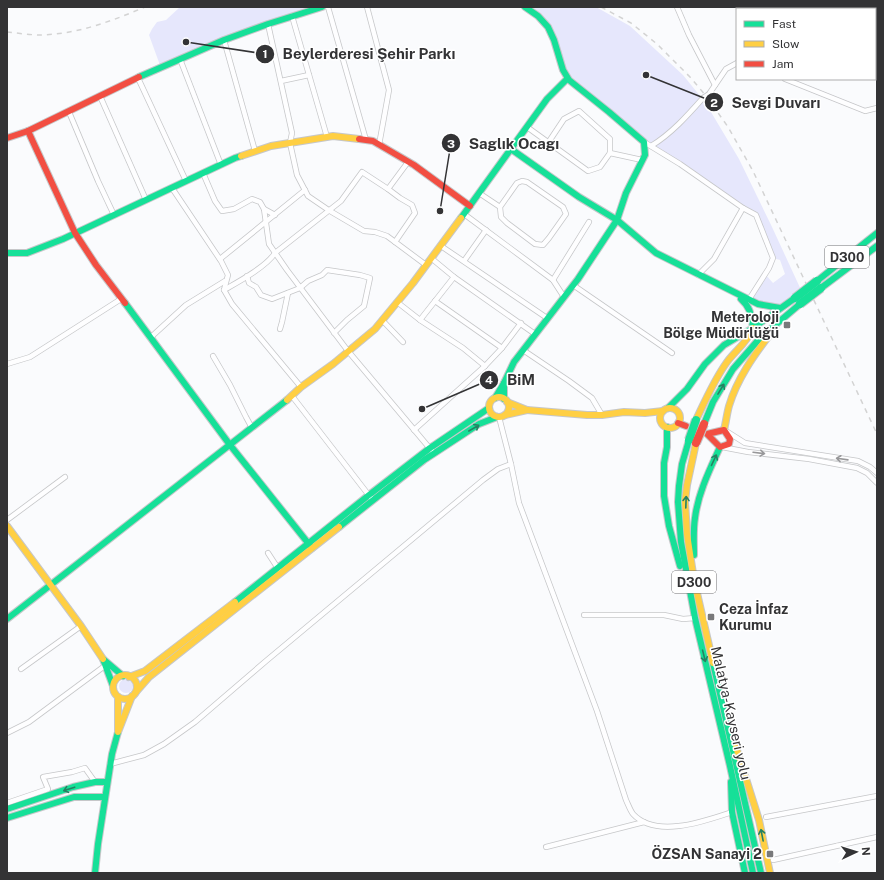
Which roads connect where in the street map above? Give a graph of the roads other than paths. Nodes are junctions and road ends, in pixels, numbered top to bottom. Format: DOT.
graph roads {
  1 [pos="322,7"];
  2 [pos="328,7"];
  3 [pos="367,7"];
  4 [pos="525,7"];
  5 [pos="677,7"];
  6 [pos="292,16"];
  7 [pos="268,24"];
  8 [pos="224,40"];
  9 [pos="180,59"];
  10 [pos="736,64"];
  11 [pos="309,74"];
  12 [pos="138,78"];
  13 [pos="567,79"];
  14 [pos="788,80"];
  15 [pos="281,81"];
  16 [pos="715,85"];
  17 [pos="100,96"];
  18 [pos="877,108"];
  19 [pos="69,112"];
  20 [pos="527,127"];
  21 [pos="28,131"];
  22 [pos="327,137"];
  23 [pos="7,138"];
  24 [pos="366,140"];
  25 [pos="290,143"];
  26 [pos="548,143"];
  27 [pos="379,144"];
  28 [pos="648,144"];
  29 [pos="511,149"];
  30 [pos="255,151"];
  31 [pos="610,153"];
  32 [pos="642,160"];
  33 [pos="408,162"];
  34 [pos="221,165"];
  35 [pos="203,173"];
  36 [pos="186,181"];
  37 [pos="172,188"];
  38 [pos="388,188"];
  39 [pos="305,190"];
  40 [pos="479,193"];
  41 [pos="146,200"];
  42 [pos="470,206"];
  43 [pos="500,208"];
  44 [pos="743,208"];
  45 [pos="264,209"];
  46 [pos="330,211"];
  47 [pos="464,214"];
  48 [pos="114,215"];
  49 [pos="275,215"];
  50 [pos="617,220"];
  51 [pos="266,222"];
  52 [pos="589,222"];
  53 [pos="486,230"];
  54 [pos="75,233"];
  55 [pos="877,233"];
  56 [pos="395,242"];
  57 [pos="441,246"];
  58 [pos="877,246"];
  59 [pos="7,252"];
  60 [pos="275,253"];
  61 [pos="220,259"];
  62 [pos="428,261"];
  63 [pos="464,261"];
  64 [pos="698,275"];
  65 [pos="247,276"];
  66 [pos="454,277"];
  67 [pos="553,280"];
  68 [pos="225,281"];
  69 [pos="573,285"];
  70 [pos="300,288"];
  71 [pos="224,290"];
  72 [pos="288,293"];
  73 [pos="564,296"];
  74 [pos="121,298"];
  75 [pos="435,301"];
  76 [pos="747,301"];
  77 [pos="797,301"];
  78 [pos="397,302"];
  79 [pos="780,308"];
  80 [pos="547,318"];
  81 [pos="782,318"];
  82 [pos="382,320"];
  83 [pos="420,320"];
  84 [pos="521,323"];
  85 [pos="753,328"];
  86 [pos="280,329"];
  87 [pos="334,333"];
  88 [pos="535,334"];
  89 [pos="150,338"];
  90 [pos="403,342"];
  91 [pos="502,348"];
  92 [pos="523,350"];
  93 [pos="348,351"];
  94 [pos="672,353"];
  95 [pos="213,356"];
  96 [pos="7,364"];
  97 [pos="486,366"];
  98 [pos="504,383"];
  99 [pos="301,387"];
  100 [pos="292,396"];
  101 [pos="494,398"];
  102 [pos="506,400"];
  103 [pos="489,408"];
  104 [pos="527,410"];
  105 [pos="665,410"];
  106 [pos="645,413"];
  107 [pos="602,415"];
  108 [pos="500,416"];
  109 [pos="660,420"];
  110 [pos="678,423"];
  111 [pos="686,426"];
  112 [pos="666,427"];
  113 [pos="252,428"];
  114 [pos="414,430"];
  115 [pos="724,430"];
  116 [pos="693,442"];
  117 [pos="230,445"];
  118 [pos="720,447"];
  119 [pos="432,451"];
  120 [pos="511,464"];
  121 [pos="877,473"];
  122 [pos="65,477"];
  123 [pos="877,483"];
  124 [pos="371,498"];
  125 [pos="7,520"];
  126 [pos="7,526"];
  127 [pos="310,546"];
  128 [pos="268,553"];
  129 [pos="279,571"];
  130 [pos="694,580"];
  131 [pos="51,586"];
  132 [pos="584,615"];
  133 [pos="8,617"];
  134 [pos="695,618"];
  135 [pos="81,626"];
  136 [pos="104,662"];
  137 [pos="21,669"];
  138 [pos="126,676"];
  139 [pos="113,686"];
  140 [pos="133,694"];
  141 [pos="118,697"];
  142 [pos="726,719"];
  143 [pos="118,732"];
  144 [pos="7,733"];
  145 [pos="110,764"];
  146 [pos="730,766"];
  147 [pos="95,782"];
  148 [pos="107,782"];
  149 [pos="877,796"];
  150 [pos="105,797"];
  151 [pos="7,803"];
  152 [pos="7,809"];
  153 [pos="732,812"];
  154 [pos="7,818"];
  155 [pos="766,818"];
  156 [pos="644,822"];
  157 [pos="877,837"];
  158 [pos="546,847"];
  159 [pos="773,860"];
  160 [pos="95,873"];
  161 [pos="746,873"];
  162 [pos="753,873"];
  163 [pos="761,873"];
  164 [pos="770,873"];
  1 -- 6 [label="main road"];
  2 -- 24 [label="street"];
  3 -- 27 [label="street"];
  4 -- 13 [label="main road"];
  5 -- 16 [label="street"];
  6 -- 7 [label="main road"];
  6 -- 11 [label="street"];
  7 -- 8 [label="main road"];
  7 -- 15 [label="street"];
  8 -- 9 [label="main road"];
  8 -- 30 [label="street"];
  9 -- 12 [label="main road"];
  9 -- 34 [label="street"];
  10 -- 16 [label="street"];
  11 -- 15 [label="street"];
  11 -- 22 [label="street"];
  12 -- 17 [label="main road"];
  12 -- 36 [label="street"];
  13 -- 20 [label="main road"];
  13 -- 28 [label="main road"];
  14 -- 18 [label="street"];
  15 -- 25 [label="street"];
  16 -- 28 [label="street, bridge"];
  17 -- 19 [label="main road"];
  17 -- 41 [label="street"];
  19 -- 21 [label="main road"];
  19 -- 48 [label="street"];
  20 -- 26 [label="street"];
  20 -- 29 [label="main road"];
  21 -- 23 [label="main road"];
  21 -- 54 [label="main road"];
  22 -- 24 [label="main road"];
  22 -- 25 [label="main road"];
  24 -- 27 [label="main road"];
  25 -- 30 [label="main road"];
  25 -- 39 [label="street"];
  26 -- 31 [label="street"];
  26 -- 31 [label="street"];
  27 -- 33 [label="main road"];
  28 -- 32 [label="main road"];
  28 -- 44 [label="street"];
  29 -- 40 [label="main road"];
  29 -- 50 [label="main road"];
  30 -- 34 [label="main road"];
  31 -- 32 [label="street"];
  32 -- 50 [label="main road"];
  33 -- 38 [label="street"];
  33 -- 42 [label="main road"];
  34 -- 35 [label="main road"];
  35 -- 36 [label="main road"];
  35 -- 45 [label="street"];
  36 -- 37 [label="main road"];
  37 -- 41 [label="main road"];
  37 -- 61 [label="street"];
  38 -- 46 [label="street"];
  38 -- 56 [label="street"];
  39 -- 46 [label="street"];
  39 -- 49 [label="street"];
  40 -- 42 [label="main road"];
  40 -- 43 [label="street"];
  41 -- 48 [label="main road"];
  42 -- 47 [label="main road"];
  43 -- 43 [label="street"];
  44 -- 64 [label="street"];
  44 -- 76 [label="street"];
  45 -- 49 [label="street"];
  45 -- 51 [label="street"];
  46 -- 56 [label="street"];
  46 -- 60 [label="street"];
  47 -- 53 [label="street"];
  47 -- 57 [label="main road"];
  48 -- 54 [label="main road"];
  49 -- 51 [label="street"];
  50 -- 64 [label="main road"];
  50 -- 69 [label="main road"];
  51 -- 60 [label="street"];
  51 -- 61 [label="street"];
  52 -- 67 [label="street"];
  53 -- 63 [label="street"];
  53 -- 67 [label="street"];
  54 -- 59 [label="main road"];
  54 -- 74 [label="main road"];
  55 -- 77 [label="main road, Malatya-Kayseri yolu / D300, bridge"];
  56 -- 62 [label="street"];
  57 -- 62 [label="main road"];
  57 -- 63 [label="street"];
  58 -- 77 [label="main road, D300, bridge"];
  60 -- 65 [label="street"];
  60 -- 70 [label="street"];
  61 -- 68 [label="street"];
  62 -- 66 [label="street"];
  62 -- 78 [label="main road"];
  63 -- 80 [label="street"];
  64 -- 76 [label="main road"];
  65 -- 71 [label="street"];
  65 -- 72 [label="street"];
  66 -- 75 [label="street"];
  66 -- 84 [label="street"];
  67 -- 73 [label="street"];
  68 -- 71 [label="street"];
  68 -- 89 [label="street"];
  69 -- 73 [label="main road"];
  69 -- 94 [label="street"];
  70 -- 72 [label="street"];
  70 -- 87 [label="street"];
  70 -- 87 [label="street"];
  71 -- 99 [label="street"];
  72 -- 86 [label="street"];
  73 -- 80 [label="main road"];
  74 -- 89 [label="main road"];
  74 -- 96 [label="street"];
  75 -- 83 [label="street"];
  75 -- 91 [label="street"];
  76 -- 79 [label="main road"];
  76 -- 85 [label="main road"];
  77 -- 79 [label="main road, Malatya-Kayseri yolu / D300"];
  77 -- 81 [label="main road, D300"];
  78 -- 82 [label="main road"];
  78 -- 83 [label="street"];
  79 -- 85 [label="main road, Malatya-Kayseri yolu / D300"];
  80 -- 88 [label="main road"];
  81 -- 115 [label="main road"];
  116 -- 81 [label="main road, D300, one-way, bridge"];
  82 -- 90 [label="street"];
  82 -- 93 [label="main road"];
  83 -- 97 [label="street"];
  84 -- 88 [label="street"];
  84 -- 91 [label="street"];
  85 -- 105 [label="main road"];
  85 -- 116 [label="main road, Malatya-Kayseri yolu / D300, bridge"];
  87 -- 93 [label="street"];
  88 -- 92 [label="main road"];
  89 -- 117 [label="main road"];
  91 -- 97 [label="street"];
  92 -- 98 [label="main road"];
  92 -- 107 [label="street"];
  93 -- 99 [label="main road"];
  93 -- 114 [label="street"];
  95 -- 113 [label="street"];
  97 -- 114 [label="street"];
  98 -- 101 [label="main road"];
  98 -- 102 [label="main road"];
  99 -- 100 [label="main road"];
  100 -- 113 [label="main road"];
  100 -- 124 [label="street"];
  101 -- 102 [label="main road"];
  101 -- 103 [label="main road"];
  102 -- 104 [label="main road"];
  102 -- 108 [label="main road"];
  103 -- 108 [label="main road"];
  103 -- 119 [label="main road"];
  104 -- 107 [label="main road"];
  104 -- 108 [label="main road"];
  105 -- 106 [label="main road"];
  105 -- 109 [label="main road"];
  105 -- 110 [label="main road"];
  106 -- 107 [label="main road"];
  106 -- 109 [label="main road"];
  119 -- 108 [label="main road, one-way"];
  108 -- 120 [label="street"];
  109 -- 112 [label="main road"];
  110 -- 111 [label="main road"];
  110 -- 112 [label="main road"];
  112 -- 134 [label="main road"];
  113 -- 117 [label="main road"];
  114 -- 119 [label="street"];
  115 -- 118 [label="main road"];
  115 -- 118 [label="main road"];
  121 -- 115 [label="street, one-way"];
  130 -- 116 [label="main road, D300, one-way"];
  116 -- 134 [label="main road, Malatya-Kayseri yolu / D300"];
  117 -- 127 [label="main road"];
  117 -- 131 [label="main road"];
  118 -- 123 [label="street, one-way"];
  130 -- 118 [label="main road, one-way"];
  119 -- 124 [label="main road"];
  120 -- 145 [label="street"];
  120 -- 156 [label="street"];
  122 -- 125 [label="street"];
  124 -- 127 [label="main road"];
  126 -- 131 [label="main road"];
  127 -- 129 [label="main road"];
  128 -- 129 [label="street"];
  129 -- 138 [label="main road"];
  129 -- 140 [label="main road"];
  130 -- 142 [label="main road, D300"];
  131 -- 133 [label="main road"];
  131 -- 135 [label="main road"];
  132 -- 134 [label="street"];
  134 -- 146 [label="main road, Malatya-Kayseri yolu / D300, one-way"];
  135 -- 136 [label="main road"];
  135 -- 137 [label="street"];
  136 -- 138 [label="main road"];
  136 -- 139 [label="main road"];
  136 -- 144 [label="street"];
  138 -- 139 [label="main road"];
  138 -- 140 [label="main road"];
  139 -- 141 [label="main road"];
  140 -- 141 [label="main road"];
  140 -- 143 [label="main road"];
  141 -- 143 [label="main road"];
  142 -- 163 [label="main road, D300"];
  164 -- 142 [label="main road, one-way"];
  143 -- 145 [label="main road"];
  145 -- 148 [label="main road"];
  146 -- 153 [label="main road"];
  146 -- 162 [label="main road, Malatya-Kayseri yolu / D300"];
  147 -- 148 [label="main road"];
  147 -- 151 [label="street"];
  147 -- 152 [label="main road, one-way"];
  148 -- 150 [label="main road"];
  149 -- 155 [label="street"];
  150 -- 154 [label="main road"];
  150 -- 160 [label="main road"];
  153 -- 156 [label="street"];
  153 -- 161 [label="main road"];
  156 -- 158 [label="street"];
  157 -- 159 [label="street"];
}
